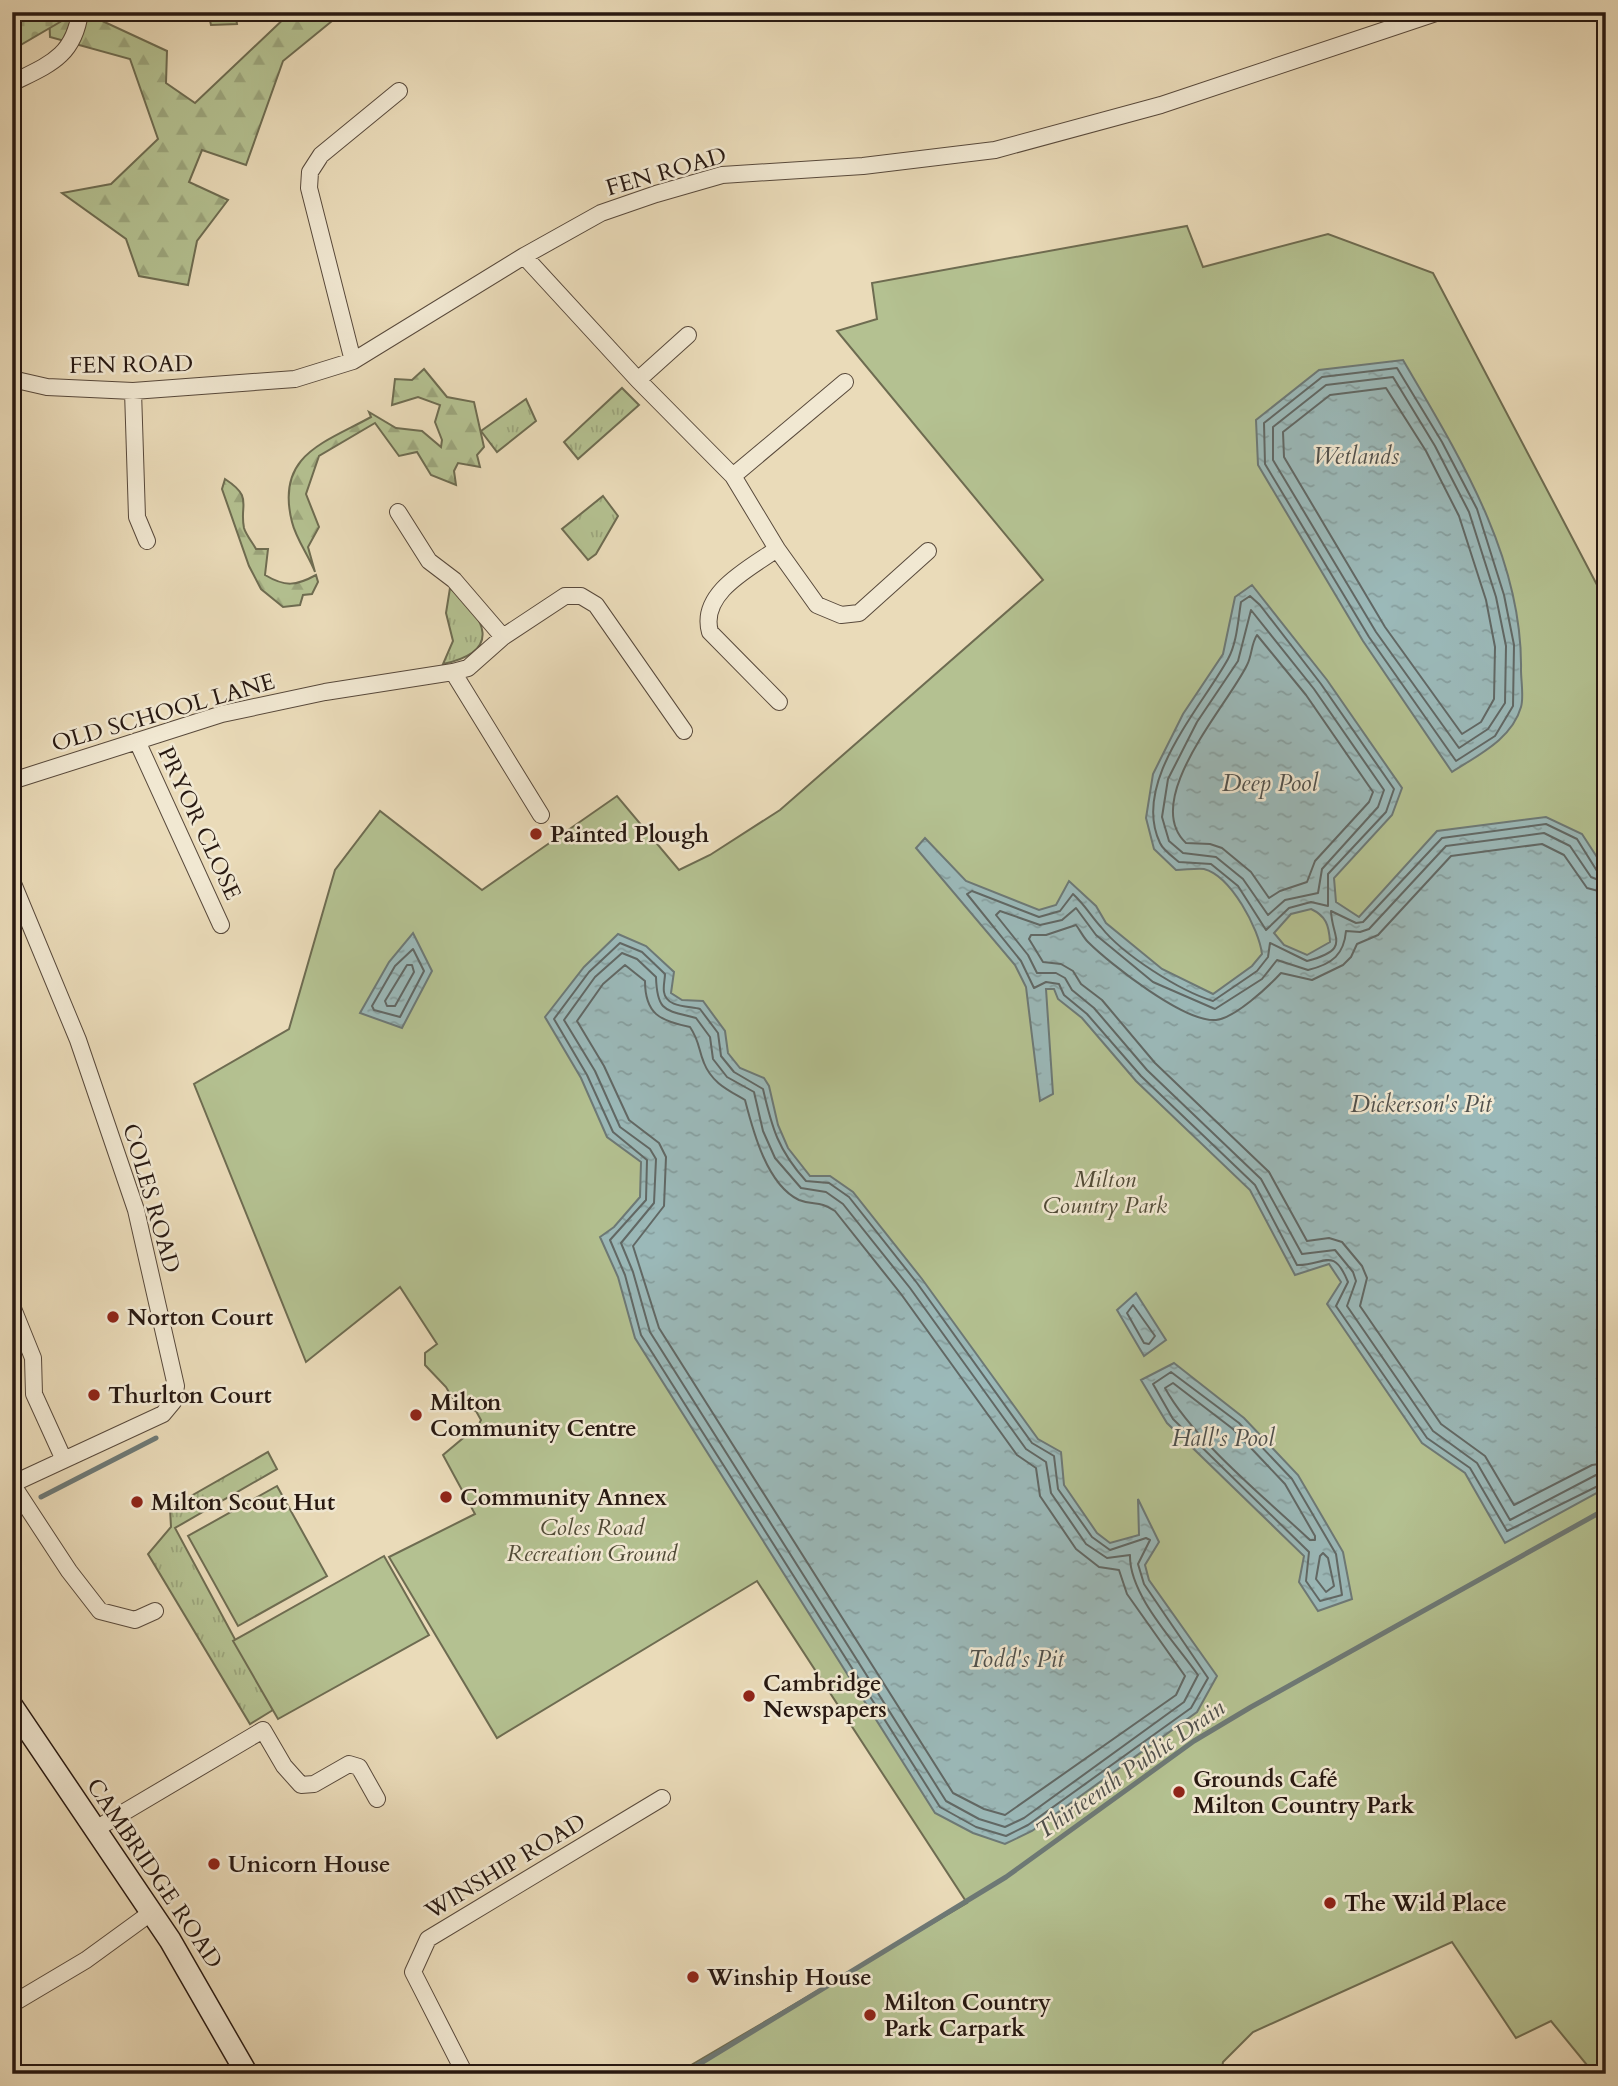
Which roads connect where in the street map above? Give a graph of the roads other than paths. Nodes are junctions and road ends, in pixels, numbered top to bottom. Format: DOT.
graph roads {
  1 [pos="80,12"];
  2 [pos="1439,12"];
  3 [pos="12,83"];
  4 [pos="399,91"];
  5 [pos="524,256"];
  6 [pos="688,335"];
  7 [pos="353,361"];
  8 [pos="12,379"];
  9 [pos="638,380"];
  10 [pos="845,382"];
  11 [pos="133,391"];
  12 [pos="733,476"];
  13 [pos="398,512"];
  14 [pos="147,541"];
  15 [pos="777,549"];
  16 [pos="928,551"];
  17 [pos="503,637"];
  18 [pos="453,673"];
  19 [pos="779,702"];
  20 [pos="684,731"];
  21 [pos="137,741"];
  22 [pos="12,781"];
  23 [pos="541,815"];
  24 [pos="14,887"];
  25 [pos="221,925"];
  26 [pos="12,1306"];
  27 [pos="64,1460"];
  28 [pos="12,1484"];
  29 [pos="155,1611"];
  30 [pos="12,1706"];
  31 [pos="662,1798"];
  32 [pos="377,1799"];
  33 [pos="94,1830"];
  34 [pos="152,1912"];
  35 [pos="12,2004"];
  36 [pos="247,2074"];
  37 [pos="466,2074"];
  1 -- 3 [label="street"];
  2 -- 5 [label="street, FEN ROAD"];
  4 -- 7 [label="street"];
  5 -- 7 [label="street, FEN ROAD"];
  5 -- 9 [label="street"];
  6 -- 9 [label="street"];
  7 -- 11 [label="street, FEN ROAD"];
  8 -- 11 [label="street, FEN ROAD"];
  9 -- 12 [label="street"];
  10 -- 12 [label="street"];
  11 -- 14 [label="street"];
  12 -- 15 [label="street"];
  13 -- 17 [label="street"];
  15 -- 16 [label="street"];
  15 -- 19 [label="street"];
  17 -- 18 [label="street, OLD SCHOOL LANE"];
  17 -- 20 [label="street, OLD SCHOOL LANE"];
  18 -- 21 [label="street, OLD SCHOOL LANE"];
  18 -- 23 [label="street"];
  21 -- 22 [label="street, OLD SCHOOL LANE"];
  21 -- 25 [label="street, PRYOR CLOSE"];
  24 -- 27 [label="street, COLES ROAD"];
  26 -- 27 [label="street"];
  27 -- 28 [label="street, COLES ROAD"];
  28 -- 29 [label="street"];
  30 -- 33 [label="street, CAMBRIDGE ROAD"];
  31 -- 37 [label="street, WINSHIP ROAD"];
  32 -- 33 [label="street"];
  33 -- 34 [label="street, CAMBRIDGE ROAD"];
  34 -- 35 [label="street"];
  34 -- 36 [label="street, CAMBRIDGE ROAD"];
}
